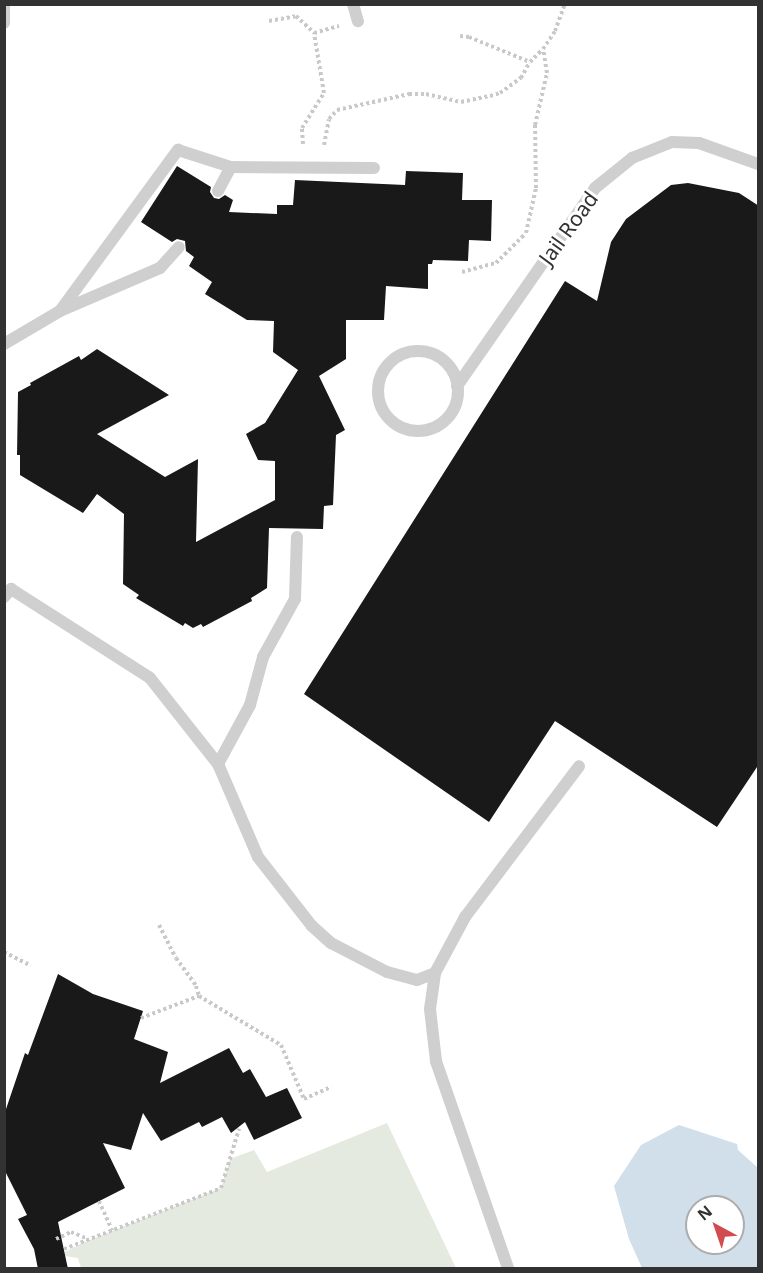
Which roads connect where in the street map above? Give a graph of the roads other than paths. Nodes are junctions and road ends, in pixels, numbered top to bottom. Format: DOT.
graph roads {
  1 [pos="353,4"];
  2 [pos="4,5"];
  3 [pos="358,21"];
  4 [pos="4,23"];
  5 [pos="759,164"];
  6 [pos="231,167"];
  7 [pos="374,168"];
  8 [pos="218,191"];
  9 [pos="179,247"];
  10 [pos="60,311"];
  11 [pos="4,344"];
  12 [pos="457,386"];
  13 [pos="297,537"];
  14 [pos="7,590"];
  15 [pos="218,764"];
  16 [pos="579,766"];
  17 [pos="435,973"];
  18 [pos="508,1269"];
  1 -- 3 [label="lane"];
  2 -- 4 [label="lane"];
  5 -- 12 [label="lane, Jail Road"];
  6 -- 7 [label="lane"];
  6 -- 8 [label="lane"];
  6 -- 10 [label="lane"];
  9 -- 10 [label="lane"];
  10 -- 11 [label="lane"];
  12 -- 12 [label="lane, Jail Road"];
  13 -- 15 [label="lane"];
  14 -- 15 [label="lane"];
  15 -- 17 [label="lane"];
  16 -- 17 [label="lane"];
  17 -- 18 [label="lane"];
}
